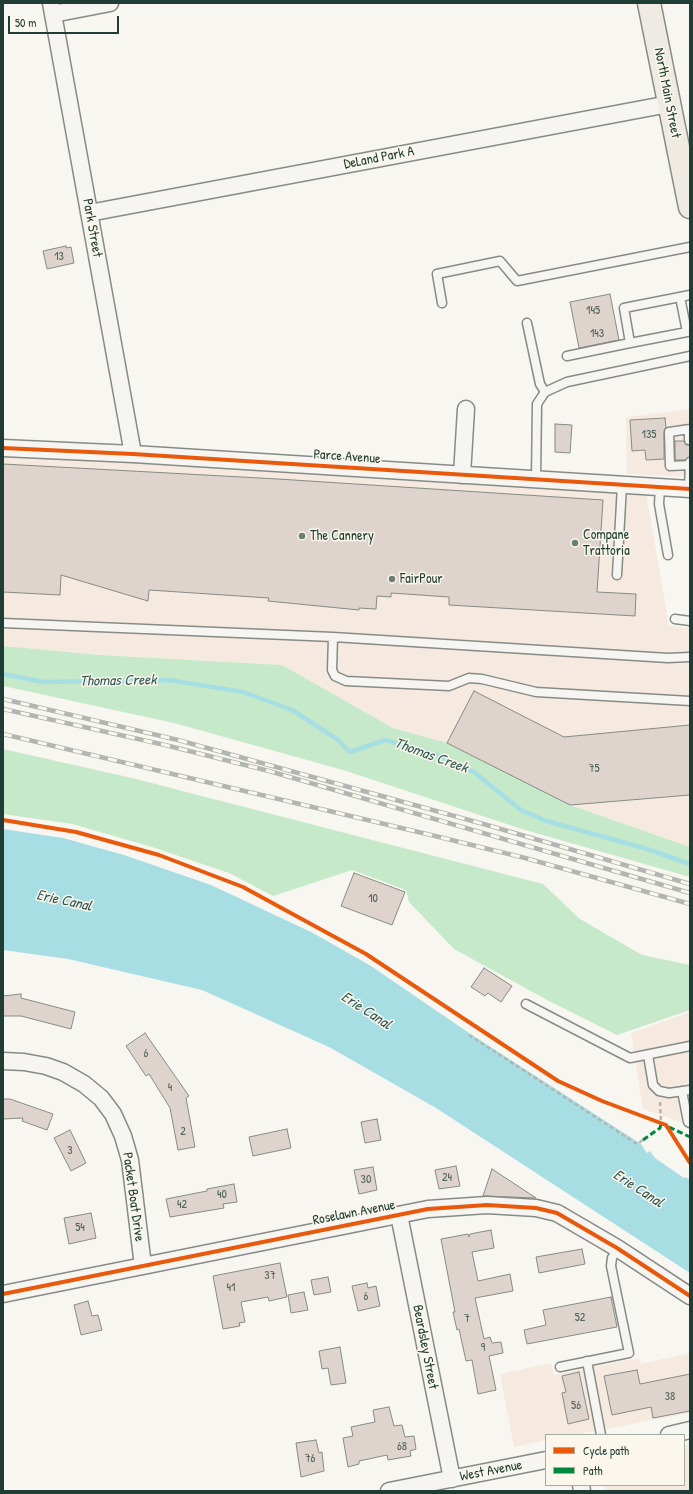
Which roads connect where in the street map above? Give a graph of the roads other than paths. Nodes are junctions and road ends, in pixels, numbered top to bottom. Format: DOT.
graph roads {
  1 [pos="110,3"];
  2 [pos="649,3"];
  3 [pos="52,8"];
  4 [pos="669,104"];
  5 [pos="688,185"];
  6 [pos="690,207"];
  7 [pos="89,213"];
  8 [pos="690,248"];
  9 [pos="690,295"];
  10 [pos="680,297"];
  11 [pos="442,303"];
  12 [pos="527,323"];
  13 [pos="630,343"];
  14 [pos="567,356"];
  15 [pos="690,356"];
  16 [pos="544,392"];
  17 [pos="466,409"];
  18 [pos="689,430"];
  19 [pos="689,440"];
  20 [pos="3,448"];
  21 [pos="134,454"];
  22 [pos="690,462"];
  23 [pos="690,465"];
  24 [pos="462,475"];
  25 [pos="536,479"];
  26 [pos="622,485"];
  27 [pos="660,487"];
  28 [pos="690,489"];
  29 [pos="668,555"];
  30 [pos="617,575"];
  31 [pos="675,619"];
  32 [pos="690,621"];
  33 [pos="3,623"];
  34 [pos="333,637"];
  35 [pos="690,657"];
  36 [pos="690,700"];
  37 [pos="526,1004"];
  38 [pos="690,1046"];
  39 [pos="648,1055"];
  40 [pos="3,1061"];
  41 [pos="686,1090"];
  42 [pos="690,1123"];
  43 [pos="399,1215"];
  44 [pos="617,1248"];
  45 [pos="143,1266"];
  46 [pos="3,1294"];
  47 [pos="690,1296"];
  48 [pos="587,1361"];
  49 [pos="560,1367"];
  50 [pos="690,1430"];
  51 [pos="601,1434"];
  52 [pos="673,1434"];
  53 [pos="545,1460"];
  54 [pos="449,1484"];
  55 [pos="389,1491"];
  1 -- 3 [label="street"];
  2 -- 4 [label="main road, North Main Street"];
  3 -- 7 [label="street, Park Street"];
  4 -- 5 [label="main road, North Main Street"];
  4 -- 7 [label="street, DeLand Park A"];
  5 -- 6 [label="main road, North Main Street"];
  7 -- 21 [label="street, Park Street"];
  8 -- 11 [label="lane"];
  9 -- 10 [label="lane"];
  10 -- 13 [label="lane"];
  10 -- 13 [label="lane"];
  12 -- 16 [label="lane"];
  13 -- 14 [label="lane"];
  15 -- 16 [label="lane"];
  16 -- 25 [label="lane"];
  17 -- 24 [label="street"];
  18 -- 19 [label="lane"];
  18 -- 23 [label="lane"];
  20 -- 21 [label="street, Parce Avenue"];
  21 -- 24 [label="street, Parce Avenue"];
  22 -- 23 [label="lane"];
  23 -- 28 [label="lane"];
  24 -- 25 [label="street, Parce Avenue"];
  25 -- 26 [label="street, Parce Avenue"];
  26 -- 27 [label="street, Parce Avenue"];
  26 -- 30 [label="lane"];
  27 -- 28 [label="street, Parce Avenue"];
  27 -- 29 [label="lane"];
  31 -- 32 [label="lane"];
  33 -- 34 [label="lane"];
  34 -- 35 [label="lane"];
  34 -- 36 [label="lane"];
  37 -- 39 [label="lane"];
  38 -- 39 [label="lane"];
  39 -- 41 [label="lane"];
  40 -- 45 [label="street, Packet Boat Drive"];
  41 -- 42 [label="lane"];
  43 -- 44 [label="street, Roselawn Avenue"];
  43 -- 45 [label="street, Roselawn Avenue"];
  43 -- 54 [label="street, Beardsley Street"];
  44 -- 47 [label="street, Roselawn Avenue"];
  44 -- 48 [label="lane"];
  45 -- 46 [label="street, Roselawn Avenue"];
  48 -- 49 [label="lane"];
  48 -- 51 [label="lane"];
  50 -- 52 [label="street"];
  53 -- 54 [label="street, West Avenue"];
  54 -- 55 [label="street, West Avenue"];
}
